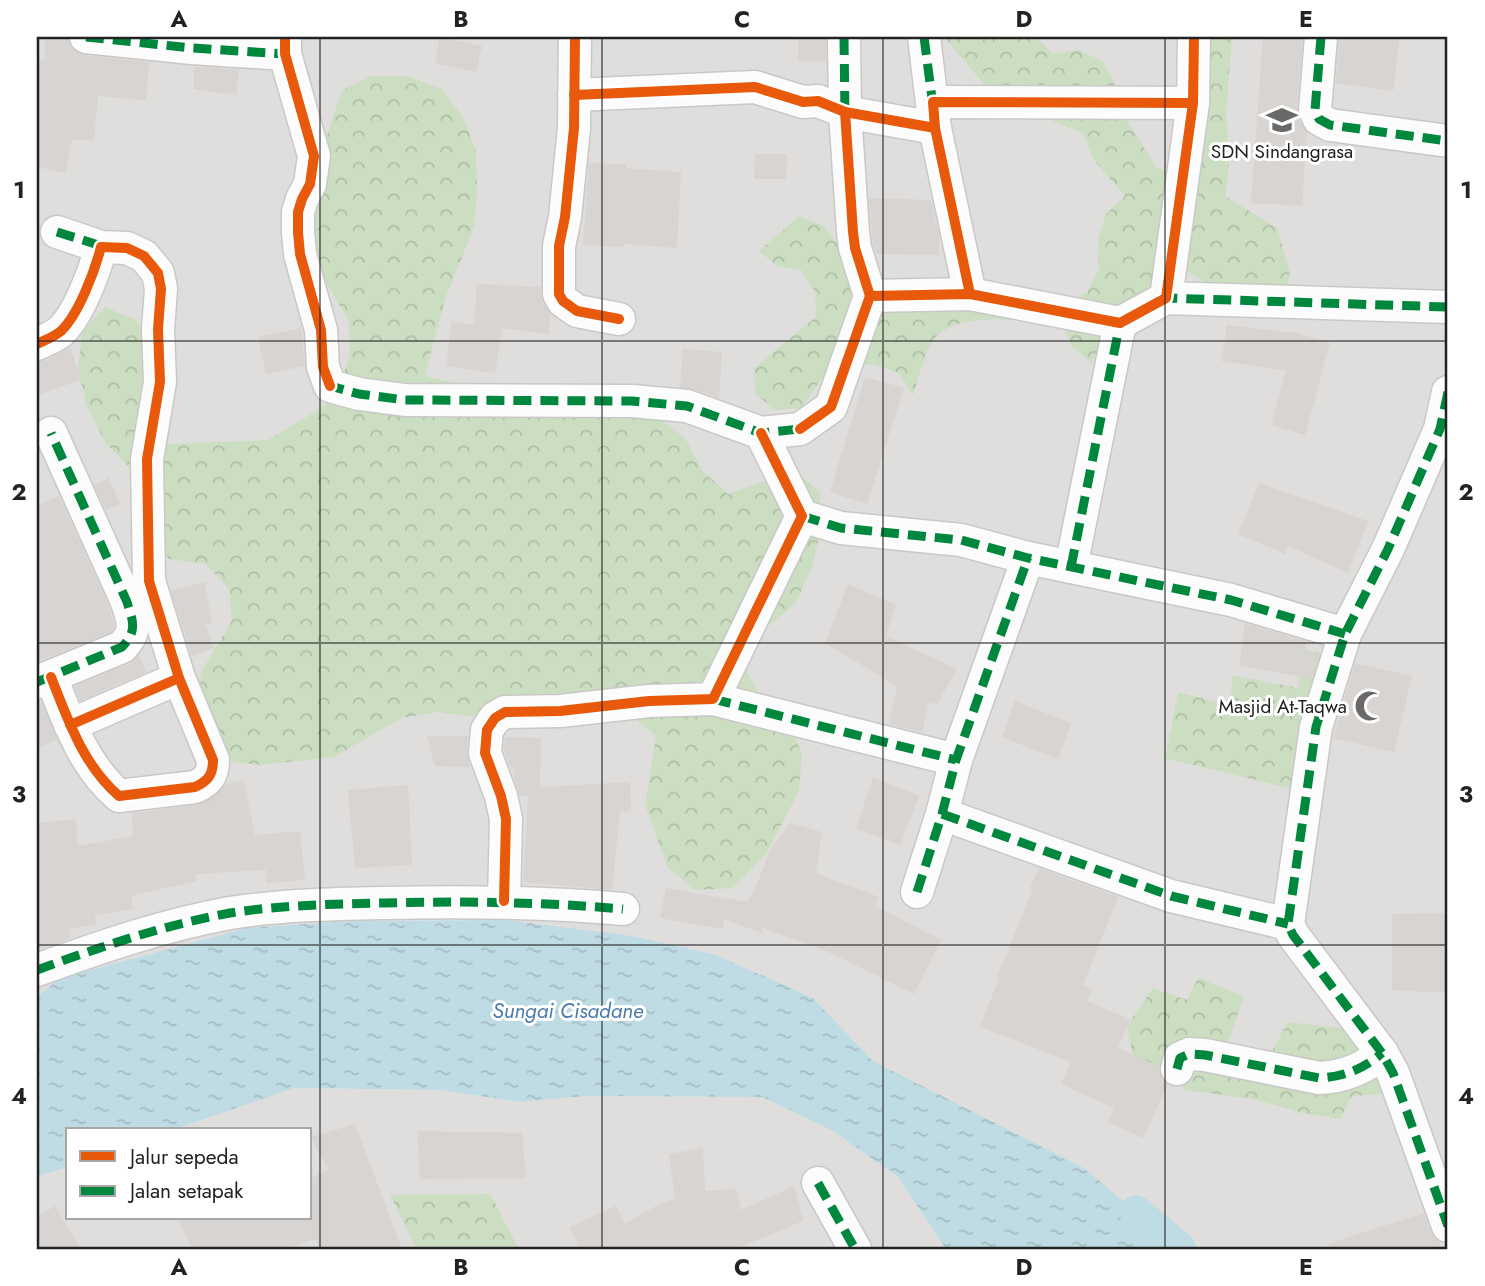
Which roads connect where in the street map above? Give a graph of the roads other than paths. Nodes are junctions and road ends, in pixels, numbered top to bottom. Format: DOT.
graph roads {
  1 [pos="86,37"];
  2 [pos="575,37"];
  3 [pos="844,37"];
  4 [pos="924,37"];
  5 [pos="1194,37"];
  6 [pos="1321,37"];
  7 [pos="285,45"];
  8 [pos="574,95"];
  9 [pos="1192,103"];
  10 [pos="845,112"];
  11 [pos="934,115"];
  12 [pos="1448,141"];
  13 [pos="57,232"];
  14 [pos="101,247"];
  15 [pos="970,294"];
  16 [pos="870,296"];
  17 [pos="1166,298"];
  18 [pos="1448,307"];
  19 [pos="619,319"];
  20 [pos="1120,323"];
  21 [pos="37,344"];
  22 [pos="1448,392"];
  23 [pos="51,433"];
  24 [pos="761,433"];
  25 [pos="803,516"];
  26 [pos="1028,558"];
  27 [pos="1071,567"];
  28 [pos="1345,634"];
  29 [pos="179,678"];
  30 [pos="44,679"];
  31 [pos="713,698"];
  32 [pos="70,725"];
  33 [pos="956,760"];
  34 [pos="942,814"];
  35 [pos="917,892"];
  36 [pos="504,901"];
  37 [pos="623,909"];
  38 [pos="1288,924"];
  39 [pos="37,970"];
  40 [pos="1382,1053"];
  41 [pos="1177,1069"];
  42 [pos="818,1183"];
  43 [pos="1448,1226"];
  44 [pos="855,1249"];
  1 -- 7 [label="street"];
  2 -- 8 [label="street"];
  3 -- 10 [label="street"];
  4 -- 11 [label="street"];
  5 -- 9 [label="street"];
  6 -- 12 [label="street"];
  7 -- 24 [label="street"];
  8 -- 10 [label="street"];
  8 -- 19 [label="street"];
  9 -- 11 [label="street"];
  9 -- 17 [label="street"];
  10 -- 11 [label="street"];
  10 -- 16 [label="street"];
  11 -- 15 [label="street"];
  13 -- 14 [label="street"];
  14 -- 21 [label="street"];
  14 -- 29 [label="street"];
  15 -- 16 [label="street"];
  15 -- 20 [label="street"];
  16 -- 24 [label="street"];
  17 -- 18 [label="street"];
  17 -- 20 [label="street"];
  20 -- 27 [label="street"];
  22 -- 28 [label="street"];
  23 -- 30 [label="street"];
  24 -- 25 [label="street"];
  25 -- 26 [label="street"];
  25 -- 31 [label="street"];
  26 -- 27 [label="street"];
  26 -- 33 [label="street"];
  27 -- 28 [label="street"];
  28 -- 38 [label="street"];
  29 -- 32 [label="street"];
  29 -- 32 [label="street"];
  30 -- 32 [label="street"];
  31 -- 33 [label="street"];
  31 -- 36 [label="street"];
  33 -- 34 [label="street"];
  34 -- 35 [label="street"];
  34 -- 38 [label="street"];
  36 -- 37 [label="street"];
  36 -- 39 [label="street"];
  38 -- 40 [label="street"];
  40 -- 41 [label="street"];
  40 -- 43 [label="street"];
  42 -- 44 [label="street"];
}
